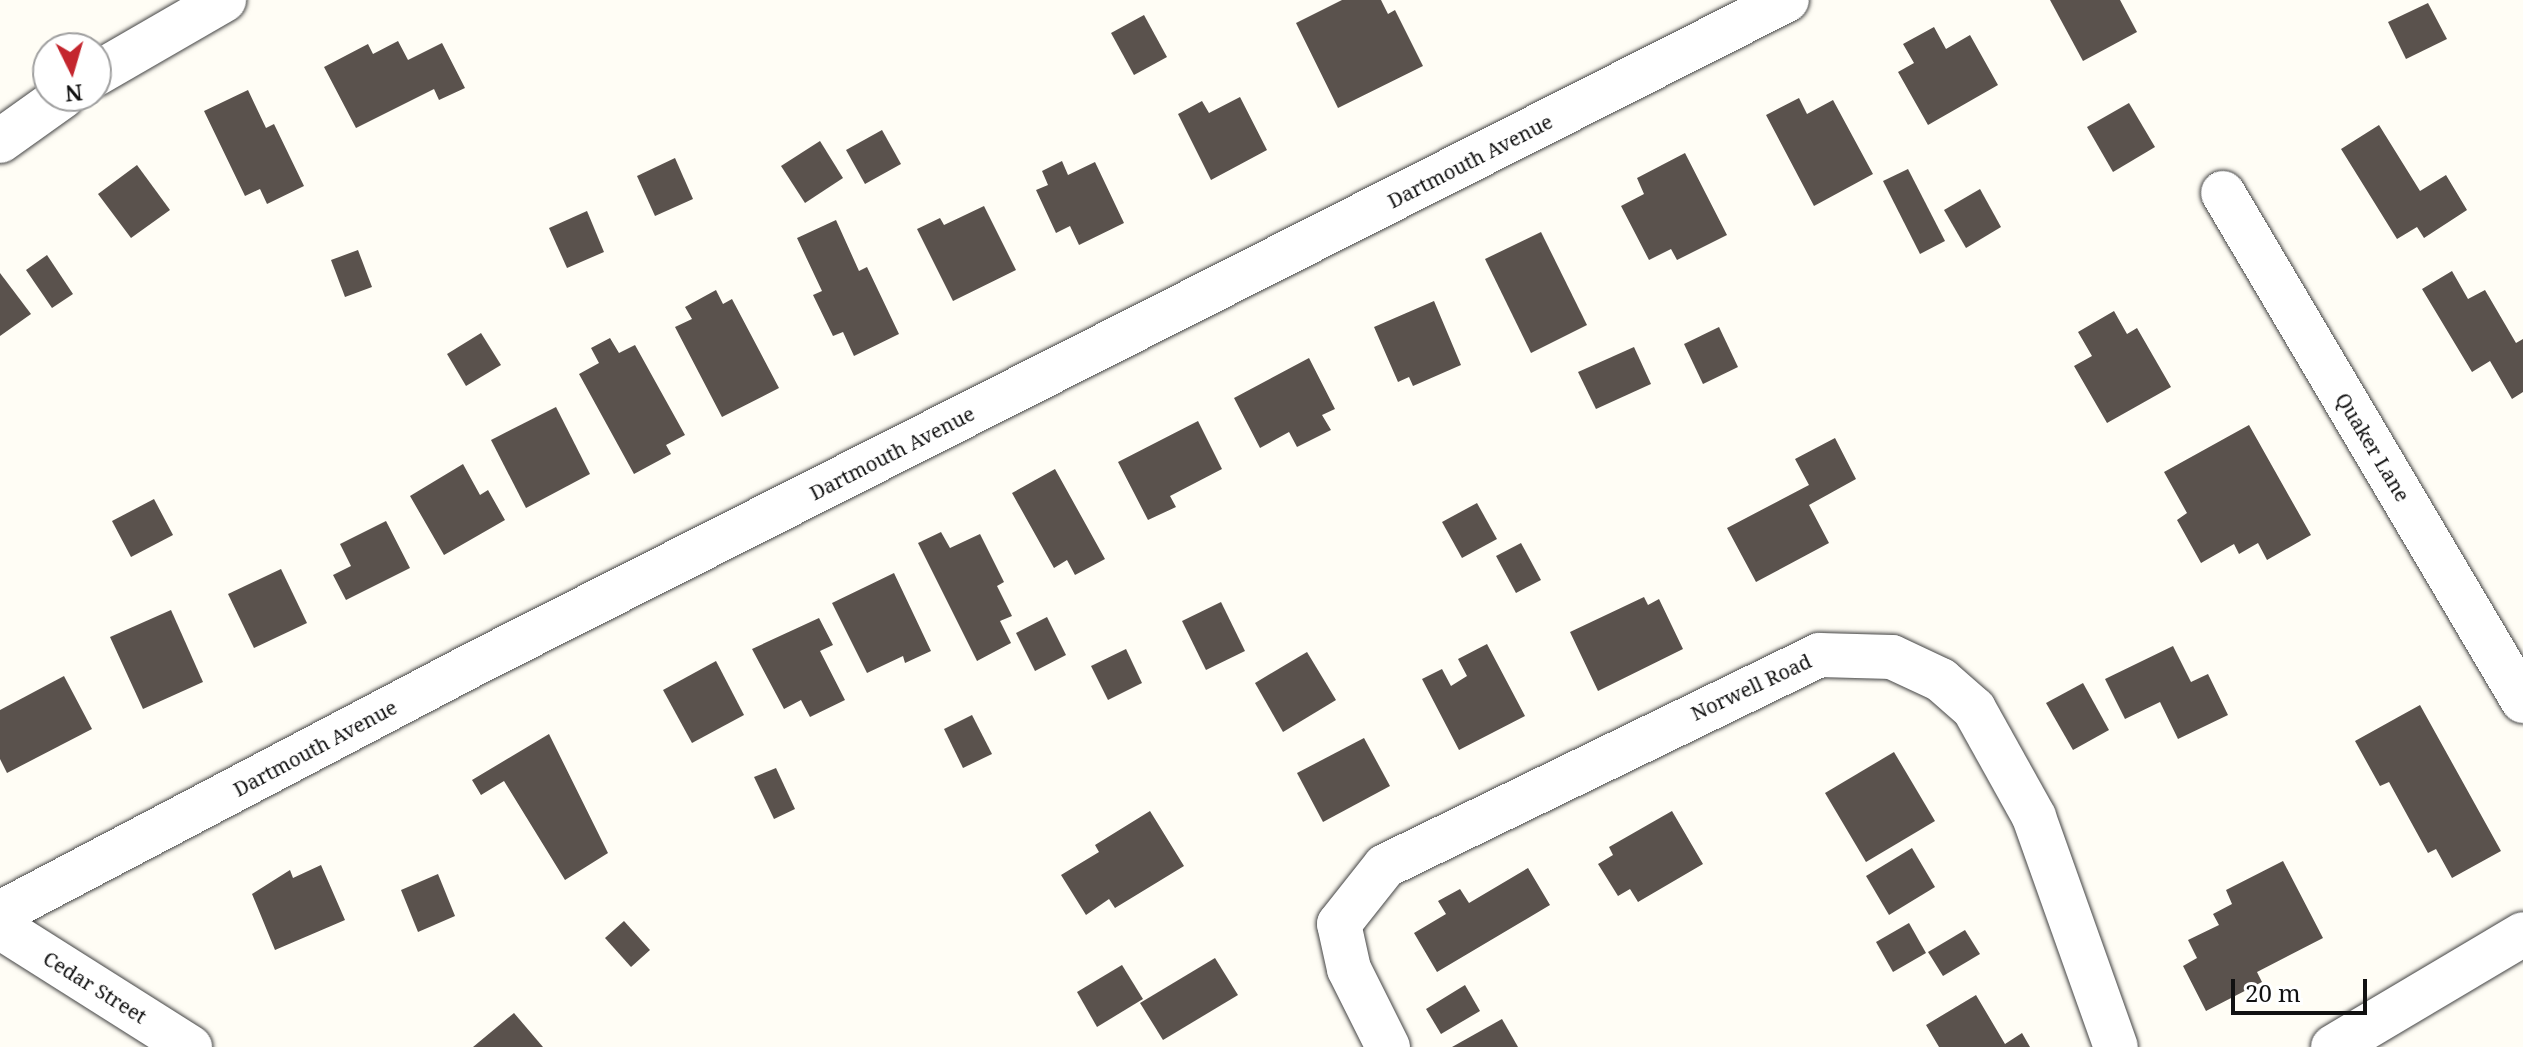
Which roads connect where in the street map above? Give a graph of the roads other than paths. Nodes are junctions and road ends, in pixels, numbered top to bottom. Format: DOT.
graph roads {
  1 [pos="224,0"];
  2 [pos="1787,0"];
  3 [pos="112,65"];
  4 [pos="41,112"];
  5 [pos="0,141"];
  6 [pos="2223,193"];
  7 [pos="2523,701"];
  8 [pos="0,913"];
  9 [pos="0,927"];
  10 [pos="2523,934"];
  11 [pos="190,1047"];
  12 [pos="1388,1047"];
  13 [pos="2116,1047"];
  14 [pos="2333,1047"];
  1 -- 3 [label="street"];
  2 -- 8 [label="street, Dartmouth Avenue"];
  4 -- 5 [label="street"];
  6 -- 7 [label="street, Quaker Lane"];
  9 -- 11 [label="street, Cedar Street"];
  10 -- 14 [label="street"];
  12 -- 13 [label="street, Norwell Road"];
}
